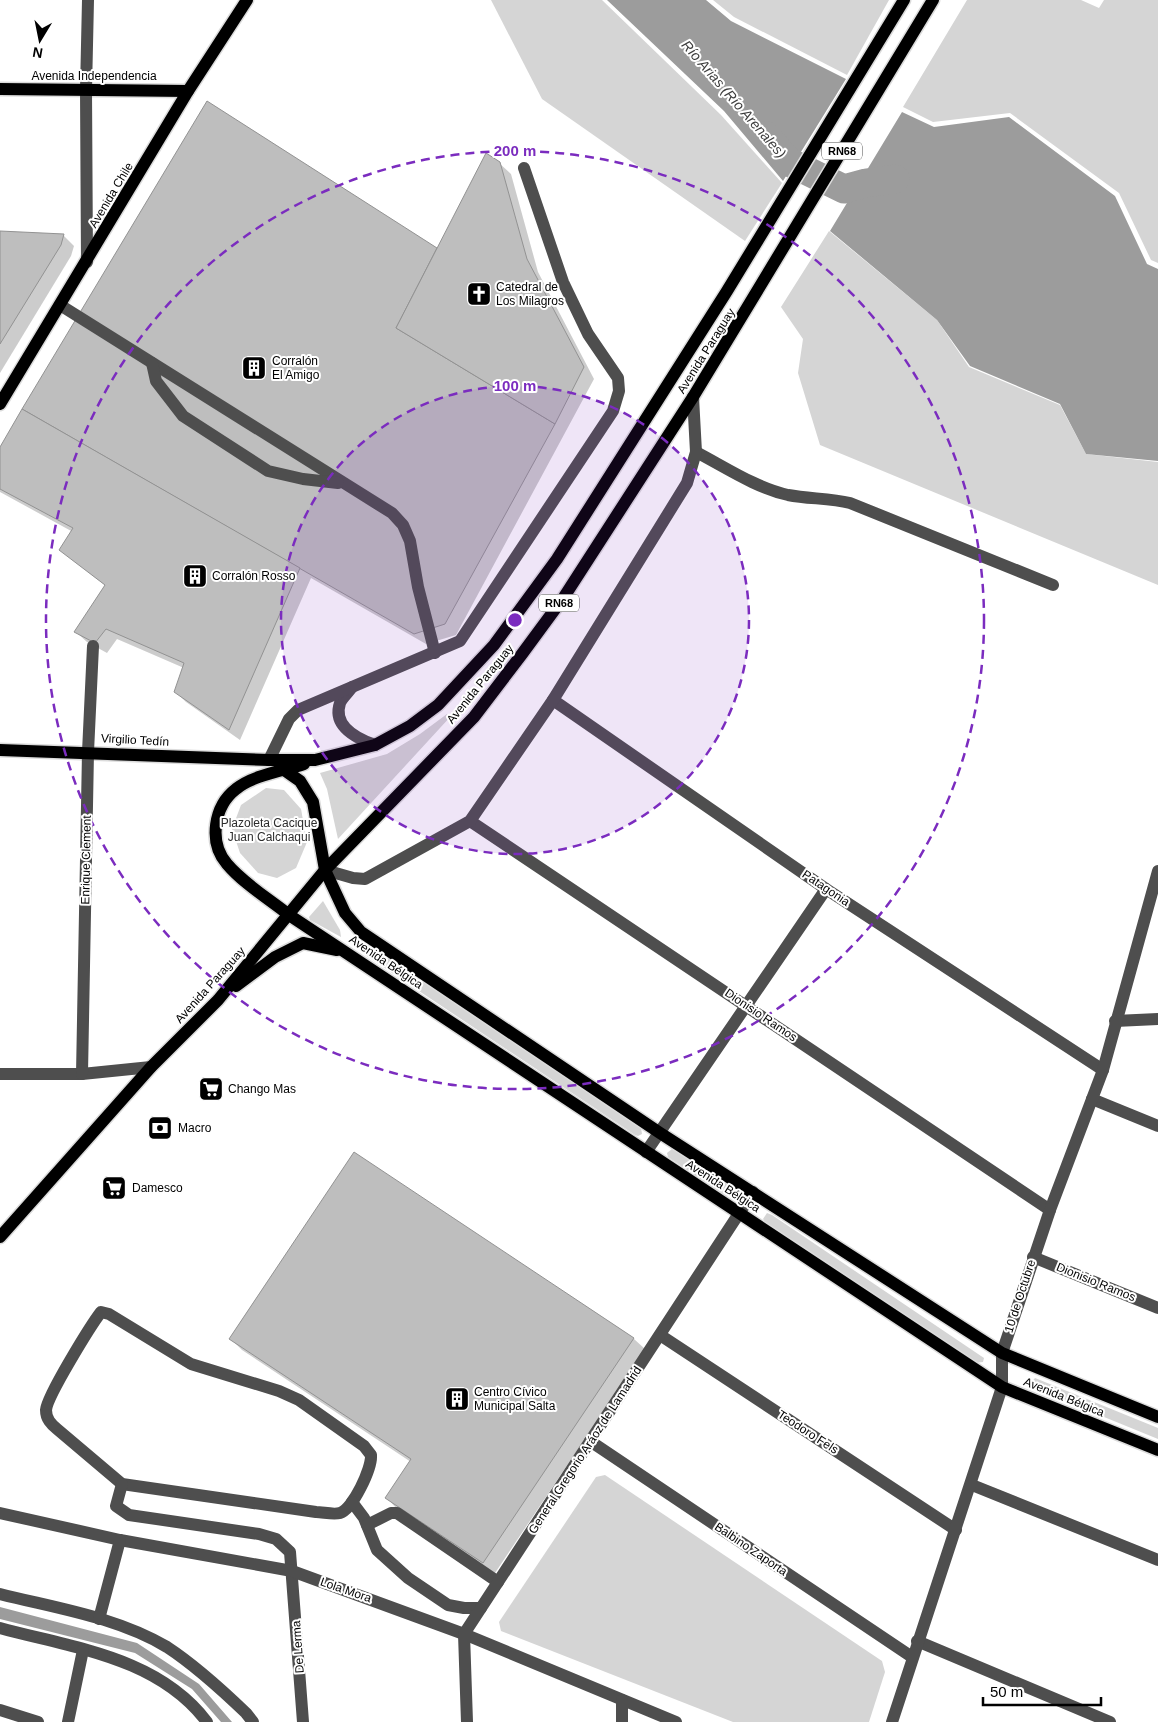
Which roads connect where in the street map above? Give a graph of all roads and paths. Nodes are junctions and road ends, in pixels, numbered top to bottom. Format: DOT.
graph roads {
  1 [pos="88,0"];
  2 [pos="247,0"];
  3 [pos="904,0"];
  4 [pos="933,0"];
  5 [pos="0,89"];
  6 [pos="86,90"];
  7 [pos="188,91"];
  8 [pos="524,168"];
  9 [pos="87,262"];
  10 [pos="60,305"];
  11 [pos="152,364"];
  12 [pos="694,397"];
  13 [pos="0,404"];
  14 [pos="696,452"];
  15 [pos="342,484"];
  16 [pos="1053,585"];
  17 [pos="93,646"];
  18 [pos="435,653"];
  19 [pos="354,685"];
  20 [pos="553,700"];
  21 [pos="375,745"];
  22 [pos="0,750"];
  23 [pos="88,752"];
  24 [pos="270,760"];
  25 [pos="315,760"];
  26 [pos="286,770"];
  27 [pos="470,821"];
  28 [pos="325,870"];
  29 [pos="1157,877"];
  30 [pos="826,889"];
  31 [pos="289,915"];
  32 [pos="347,953"];
  33 [pos="218,1000"];
  34 [pos="746,1005"];
  35 [pos="1158,1019"];
  36 [pos="1115,1021"];
  37 [pos="151,1067"];
  38 [pos="1103,1070"];
  39 [pos="0,1074"];
  40 [pos="82,1074"];
  41 [pos="1092,1099"];
  42 [pos="1158,1126"];
  43 [pos="660,1133"];
  44 [pos="646,1152"];
  45 [pos="753,1192"];
  46 [pos="1050,1210"];
  47 [pos="740,1213"];
  48 [pos="0,1237"];
  49 [pos="1033,1257"];
  50 [pos="1158,1308"];
  51 [pos="660,1335"];
  52 [pos="1002,1353"];
  53 [pos="1002,1387"];
  54 [pos="1158,1418"];
  55 [pos="590,1441"];
  56 [pos="1158,1450"];
  57 [pos="122,1484"];
  58 [pos="972,1485"];
  59 [pos="352,1502"];
  60 [pos="0,1513"];
  61 [pos="367,1525"];
  62 [pos="956,1530"];
  63 [pos="120,1540"];
  64 [pos="1158,1560"];
  65 [pos="292,1571"];
  66 [pos="498,1582"];
  67 [pos="0,1594"];
  68 [pos="481,1608"];
  69 [pos="100,1619"];
  70 [pos="0,1628"];
  71 [pos="464,1634"];
  72 [pos="917,1641"];
  73 [pos="83,1650"];
  74 [pos="912,1657"];
  75 [pos="622,1700"];
  76 [pos="0,1710"];
  77 [pos="38,1722"];
  78 [pos="68,1722"];
  79 [pos="206,1722"];
  80 [pos="253,1722"];
  81 [pos="303,1722"];
  82 [pos="467,1722"];
  83 [pos="622,1722"];
  84 [pos="676,1722"];
  85 [pos="892,1722"];
  86 [pos="1110,1722"];
  1 -- 6 [label="street"];
  2 -- 7 [label="main road, Avenida Chile"];
  3 -- 21 [label="main road, Avenida Paraguay / RN68"];
  4 -- 12 [label="main road, Avenida Paraguay / RN68"];
  5 -- 6 [label="main road, Avenida Independencia"];
  6 -- 7 [label="main road, Avenida Independencia"];
  6 -- 9 [label="street"];
  7 -- 9 [label="main road, Avenida Chile"];
  8 -- 18 [label="street"];
  9 -- 10 [label="main road, Avenida Chile"];
  10 -- 11 [label="street"];
  10 -- 13 [label="main road, Avenida Chile"];
  11 -- 15 [label="street"];
  11 -- 15 [label="street"];
  12 -- 14 [label="street"];
  12 -- 28 [label="main road, Avenida Paraguay / RN68"];
  14 -- 16 [label="street"];
  14 -- 20 [label="street"];
  15 -- 18 [label="street"];
  17 -- 23 [label="street, Enrique Clement"];
  18 -- 19 [label="street"];
  19 -- 21 [label="street"];
  19 -- 24 [label="street"];
  20 -- 27 [label="street"];
  20 -- 30 [label="street, Patagonia"];
  21 -- 25 [label="main road, Avenida Paraguay / RN68"];
  22 -- 23 [label="main road, Virgilio Tedín"];
  23 -- 24 [label="main road, Virgilio Tedín"];
  23 -- 40 [label="street, Enrique Clement"];
  24 -- 25 [label="main road, Avenida Paraguay / RN68"];
  24 -- 26 [label="main road"];
  25 -- 26 [label="main road"];
  26 -- 28 [label="main road"];
  26 -- 31 [label="main road"];
  27 -- 28 [label="street"];
  27 -- 34 [label="street, Dionisio Ramos"];
  28 -- 31 [label="main road, Avenida Paraguay"];
  28 -- 43 [label="main road, Avenida Bélgica"];
  29 -- 36 [label="street, 10 de Octubre"];
  30 -- 34 [label="street"];
  30 -- 38 [label="street, Patagonia"];
  31 -- 32 [label="main road, Avenida Bélgica"];
  31 -- 33 [label="main road, Avenida Paraguay"];
  32 -- 33 [label="main road"];
  32 -- 44 [label="main road, Avenida Bélgica"];
  33 -- 37 [label="main road, Avenida Paraguay"];
  34 -- 43 [label="street"];
  34 -- 46 [label="street, Dionisio Ramos"];
  35 -- 36 [label="street"];
  36 -- 38 [label="street, 10 de Octubre"];
  37 -- 40 [label="street"];
  37 -- 48 [label="main road, Avenida Paraguay"];
  38 -- 41 [label="street, 10 de Octubre"];
  39 -- 40 [label="street"];
  41 -- 42 [label="street"];
  41 -- 46 [label="street, 10 de Octubre"];
  43 -- 44 [label="street"];
  43 -- 45 [label="main road, Avenida Bélgica"];
  44 -- 47 [label="main road, Avenida Bélgica"];
  45 -- 47 [label="street, General Gregorio Aráoz de Lamadrid"];
  45 -- 52 [label="main road, Avenida Bélgica"];
  46 -- 49 [label="street, 10 de Octubre"];
  47 -- 51 [label="street, General Gregorio Aráoz de Lamadrid"];
  47 -- 53 [label="main road, Avenida Bélgica"];
  49 -- 50 [label="street, Dionisio Ramos"];
  49 -- 52 [label="street, 10 de Octubre"];
  51 -- 55 [label="street, General Gregorio Aráoz de Lamadrid"];
  51 -- 62 [label="street, Teodoro Fels"];
  52 -- 53 [label="street, 10 de Octubre"];
  52 -- 54 [label="main road, Avenida Bélgica"];
  53 -- 56 [label="main road, Avenida Bélgica"];
  53 -- 58 [label="street, 10 de Octubre"];
  55 -- 66 [label="street, General Gregorio Aráoz de Lamadrid"];
  55 -- 74 [label="street, Balbino Zaporta"];
  57 -- 59 [label="street"];
  57 -- 59 [label="street"];
  57 -- 65 [label="street, De Lerma"];
  58 -- 62 [label="street, 10 de Octubre"];
  58 -- 64 [label="street"];
  59 -- 61 [label="street"];
  60 -- 63 [label="street, Lola Mora"];
  61 -- 66 [label="street"];
  61 -- 68 [label="street"];
  62 -- 72 [label="street, 10 de Octubre"];
  63 -- 65 [label="street, Lola Mora"];
  63 -- 69 [label="street"];
  65 -- 71 [label="street, Lola Mora"];
  65 -- 81 [label="street, De Lerma"];
  66 -- 68 [label="street, General Gregorio Aráoz de Lamadrid"];
  67 -- 69 [label="street"];
  68 -- 71 [label="street, General Gregorio Aráoz de Lamadrid"];
  69 -- 80 [label="street"];
  70 -- 73 [label="street"];
  71 -- 75 [label="street, Lola Mora"];
  71 -- 82 [label="street"];
  72 -- 74 [label="street, 10 de Octubre"];
  72 -- 86 [label="street"];
  73 -- 78 [label="street"];
  73 -- 79 [label="street"];
  74 -- 85 [label="street, 10 de Octubre"];
  75 -- 83 [label="street"];
  75 -- 84 [label="street, Lola Mora"];
  76 -- 77 [label="street"];
}
